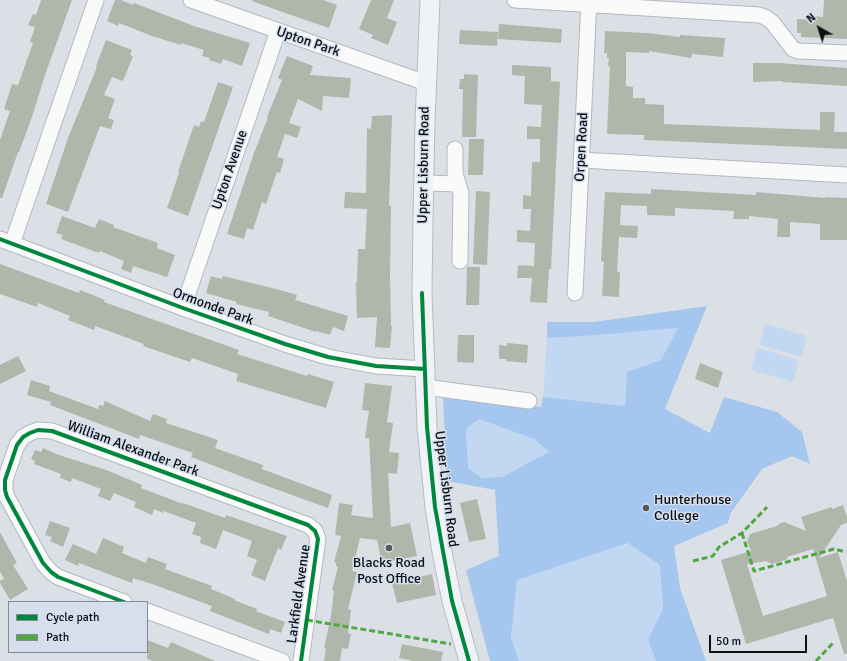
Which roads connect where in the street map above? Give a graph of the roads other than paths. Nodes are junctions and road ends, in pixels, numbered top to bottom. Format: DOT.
graph roads {
  1 [pos="96,0"];
  2 [pos="191,0"];
  3 [pos="430,0"];
  4 [pos="515,0"];
  5 [pos="589,2"];
  6 [pos="744,7"];
  7 [pos="278,31"];
  8 [pos="847,53"];
  9 [pos="426,83"];
  10 [pos="455,149"];
  11 [pos="581,160"];
  12 [pos="847,175"];
  13 [pos="423,184"];
  14 [pos="458,184"];
  15 [pos="6,242"];
  16 [pos="460,260"];
  17 [pos="575,293"];
  18 [pos="183,308"];
  19 [pos="425,378"];
  20 [pos="529,401"];
  21 [pos="315,531"];
  22 [pos="121,601"];
  23 [pos="148,611"];
  24 [pos="282,661"];
  25 [pos="301,661"];
  26 [pos="469,661"];
  1 -- 15 [label="street, Ormonde Park"];
  2 -- 7 [label="street, Upton Park"];
  3 -- 9 [label="main road, Upper Lisburn Road"];
  4 -- 5 [label="street"];
  5 -- 6 [label="street"];
  5 -- 11 [label="street, Orpen Road"];
  6 -- 8 [label="street"];
  7 -- 9 [label="street, Upton Park"];
  7 -- 18 [label="street, Upton Avenue"];
  9 -- 13 [label="main road, Upper Lisburn Road"];
  10 -- 14 [label="street"];
  11 -- 12 [label="street"];
  11 -- 17 [label="street, Orpen Road"];
  13 -- 14 [label="street"];
  13 -- 19 [label="main road, Upper Lisburn Road"];
  14 -- 16 [label="street"];
  15 -- 18 [label="street, Ormonde Park"];
  18 -- 19 [label="street, Ormonde Park"];
  19 -- 20 [label="street, Ormonde Park"];
  19 -- 26 [label="main road, Upper Lisburn Road"];
  21 -- 22 [label="street, William Alexander Park"];
  21 -- 25 [label="street, Larkfield Avenue"];
  23 -- 24 [label="street"];
}
